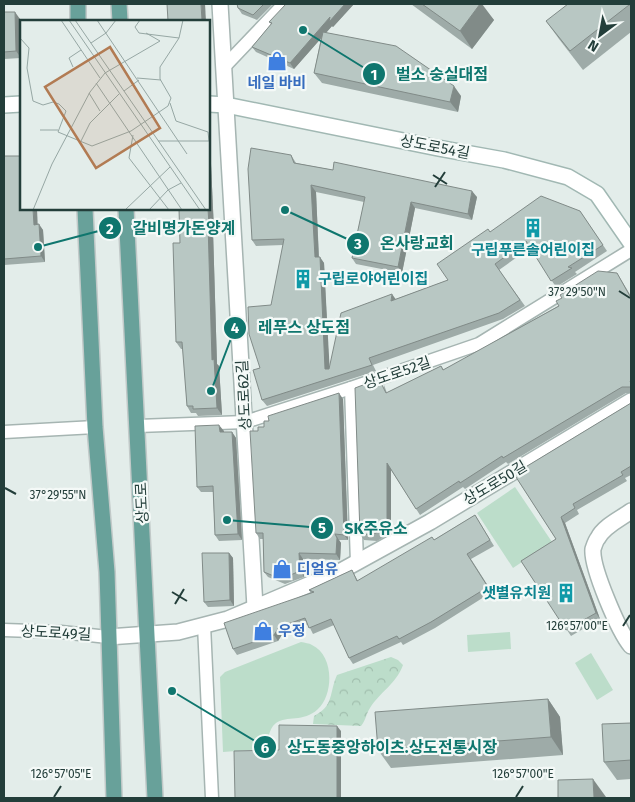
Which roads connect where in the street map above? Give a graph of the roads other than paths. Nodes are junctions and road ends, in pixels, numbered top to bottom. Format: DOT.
graph roads {
  1 [pos="78,4"];
  2 [pos="119,4"];
  3 [pos="220,4"];
  4 [pos="284,4"];
  5 [pos="78,20"];
  6 [pos="120,20"];
  7 [pos="223,68"];
  8 [pos="20,104"];
  9 [pos="210,104"];
  10 [pos="4,105"];
  11 [pos="226,105"];
  12 [pos="86,210"];
  13 [pos="126,210"];
  14 [pos="631,244"];
  15 [pos="631,250"];
  16 [pos="351,388"];
  17 [pos="631,401"];
  18 [pos="245,422"];
  19 [pos="138,426"];
  20 [pos="95,428"];
  21 [pos="4,432"];
  22 [pos="631,512"];
  23 [pos="356,563"];
  24 [pos="255,608"];
  25 [pos="204,625"];
  26 [pos="4,630"];
  27 [pos="148,635"];
  28 [pos="108,636"];
  29 [pos="631,646"];
  30 [pos="114,798"];
  31 [pos="155,798"];
  32 [pos="212,798"];
  1 -- 5 [label="main road"];
  2 -- 6 [label="main road"];
  3 -- 7 [label="street, 상도로62길"];
  4 -- 7 [label="lane"];
  7 -- 11 [label="street, 상도로62길"];
  8 -- 10 [label="street"];
  9 -- 11 [label="street, 상도로54길"];
  11 -- 14 [label="street, 상도로54길"];
  11 -- 18 [label="street, 상도로62길"];
  12 -- 20 [label="main road"];
  13 -- 19 [label="main road, 상도로"];
  15 -- 16 [label="lane, 상도로52길"];
  16 -- 18 [label="lane, 상도로52길"];
  16 -- 23 [label="lane"];
  17 -- 23 [label="street, 상도로50길"];
  18 -- 19 [label="lane, 상도로52길"];
  18 -- 24 [label="street, 상도로62길"];
  19 -- 27 [label="main road, 상도로"];
  20 -- 21 [label="lane"];
  20 -- 28 [label="main road"];
  22 -- 29 [label="street"];
  23 -- 24 [label="street, 상도로50길"];
  24 -- 25 [label="street, 상도로50길"];
  25 -- 27 [label="street, 상도로50길"];
  25 -- 32 [label="lane"];
  26 -- 28 [label="lane, 상도로49길"];
  27 -- 28 [label="street, 상도로50길"];
  27 -- 31 [label="main road, 상도로"];
  28 -- 30 [label="main road"];
}
